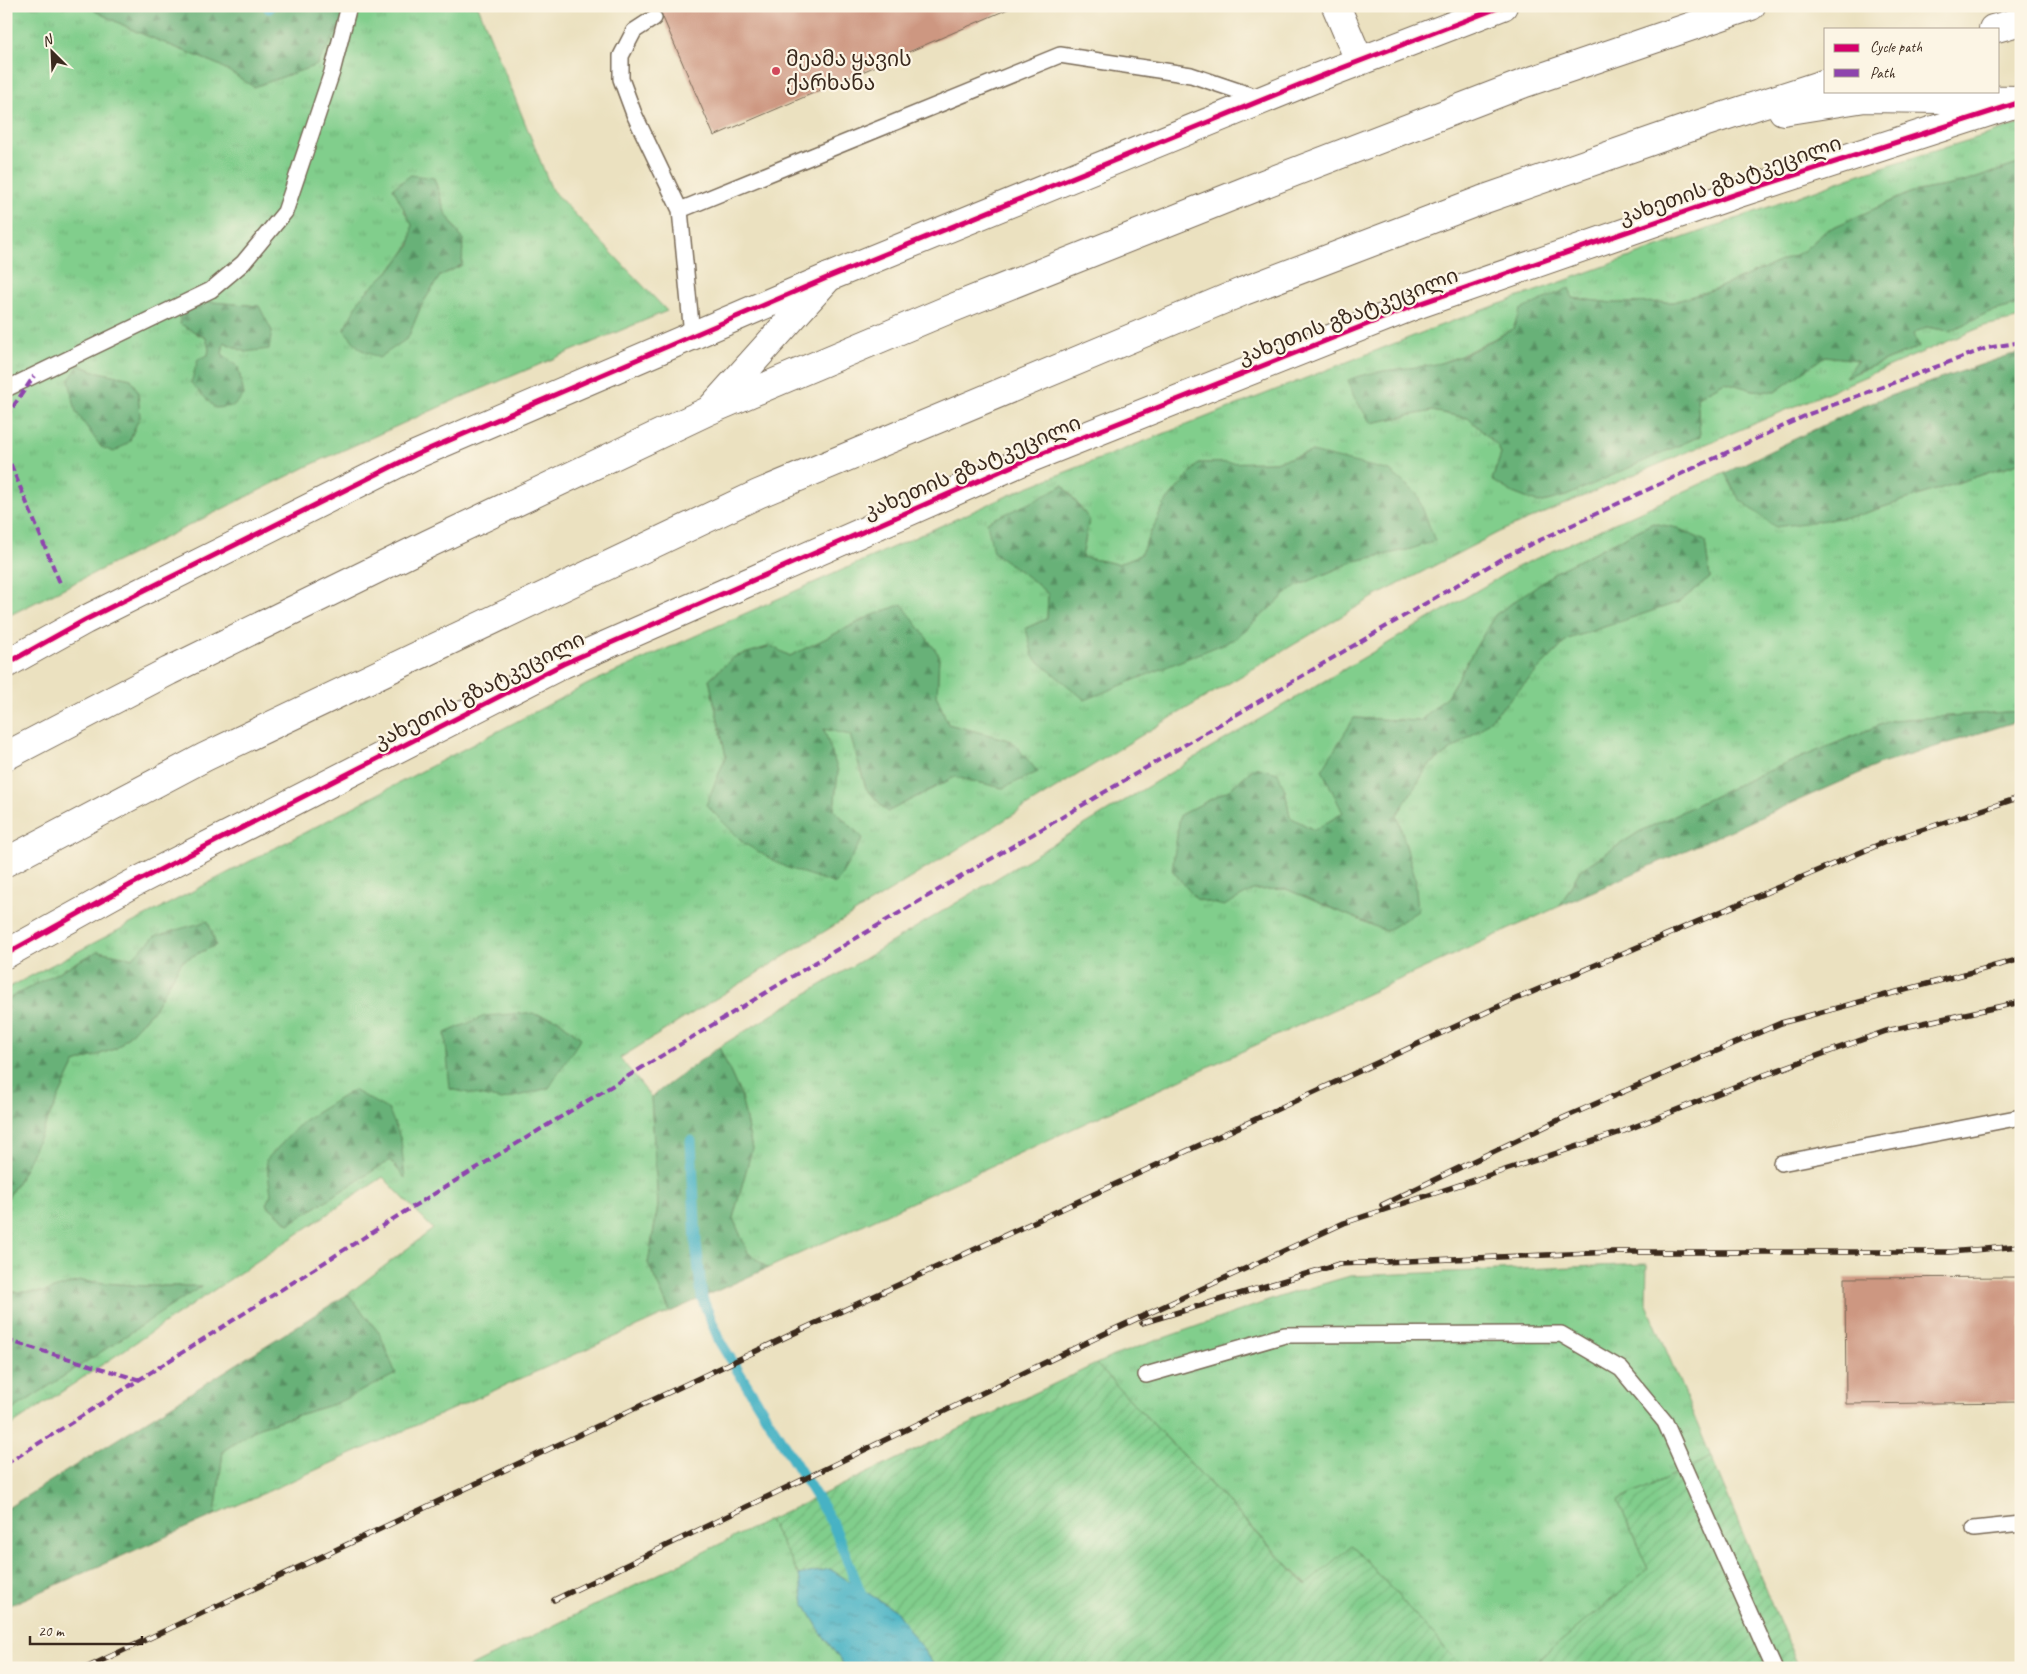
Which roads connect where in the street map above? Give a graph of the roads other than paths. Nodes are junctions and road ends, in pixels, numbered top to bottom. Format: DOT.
graph roads {
  1 [pos="349,6"];
  2 [pos="1336,6"];
  3 [pos="1503,6"];
  4 [pos="1751,6"];
  5 [pos="654,18"];
  6 [pos="2021,20"];
  7 [pos="1996,28"];
  8 [pos="1359,60"];
  9 [pos="1824,84"];
  10 [pos="1262,99"];
  11 [pos="2021,101"];
  12 [pos="1697,125"];
  13 [pos="680,210"];
  14 [pos="829,277"];
  15 [pos="692,335"];
  16 [pos="6,389"];
  17 [pos="708,411"];
  18 [pos="6,664"];
  19 [pos="6,756"];
  20 [pos="6,862"];
  21 [pos="6,954"];
  22 [pos="2021,1117"];
  23 [pos="1782,1163"];
  24 [pos="1146,1375"];
  25 [pos="2021,1524"];
  26 [pos="1974,1529"];
  27 [pos="1774,1668"];
  1 -- 16 [label="lane"];
  2 -- 8 [label="main road"];
  3 -- 8 [label="main road"];
  4 -- 17 [label="main road"];
  5 -- 13 [label="lane"];
  6 -- 7 [label="main road"];
  8 -- 10 [label="main road"];
  9 -- 12 [label="main road"];
  10 -- 13 [label="lane"];
  10 -- 14 [label="main road"];
  11 -- 12 [label="main road"];
  11 -- 21 [label="main road, კახეთის გზატკეცილი"];
  12 -- 20 [label="main road"];
  13 -- 15 [label="lane"];
  14 -- 15 [label="main road"];
  14 -- 17 [label="main road"];
  15 -- 18 [label="main road"];
  17 -- 19 [label="main road"];
  22 -- 23 [label="lane"];
  24 -- 27 [label="lane"];
  25 -- 26 [label="lane"];
}
